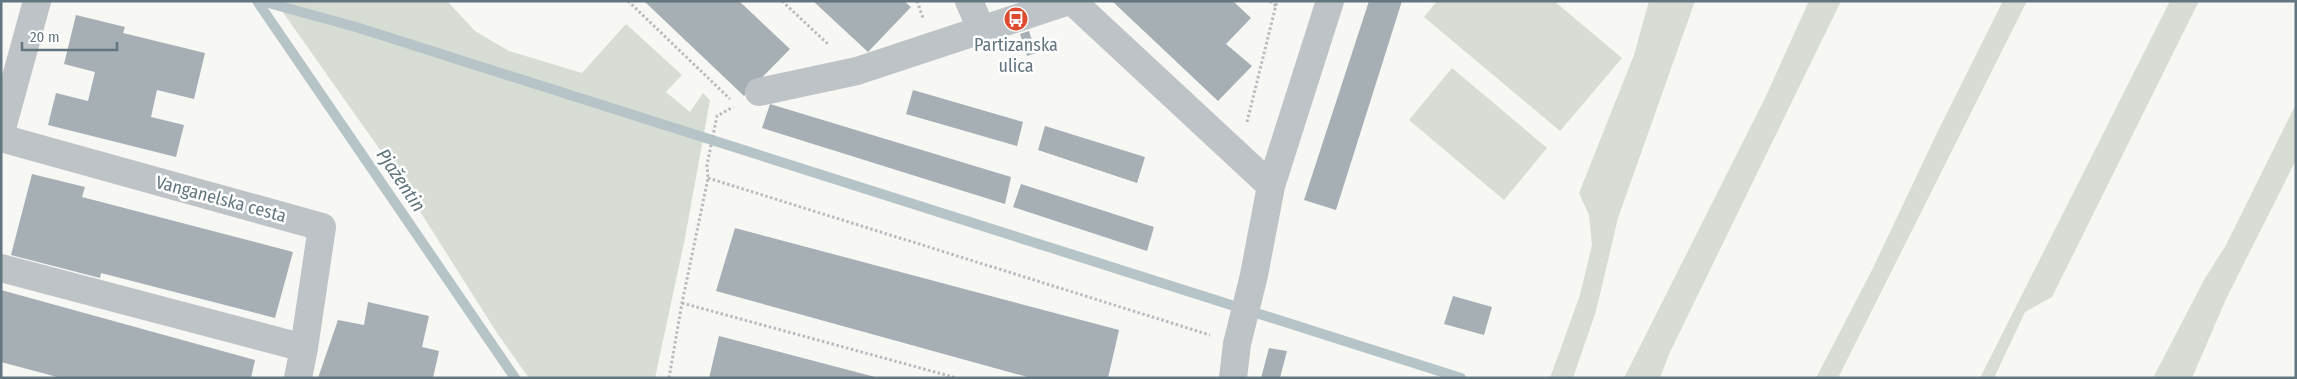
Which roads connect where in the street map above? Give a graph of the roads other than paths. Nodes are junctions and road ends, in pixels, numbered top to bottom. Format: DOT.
graph roads {
  1 [pos="37,1"];
  2 [pos="969,1"];
  3 [pos="1071,1"];
  4 [pos="1330,1"];
  5 [pos="982,31"];
  6 [pos="7,87"];
  7 [pos="759,92"];
  8 [pos="1,132"];
  9 [pos="1,138"];
  10 [pos="1271,186"];
  11 [pos="1,268"];
  12 [pos="304,348"];
  13 [pos="298,378"];
  14 [pos="1232,378"];
  1 -- 6 [label="street"];
  2 -- 5 [label="street"];
  3 -- 5 [label="street"];
  3 -- 10 [label="street"];
  4 -- 10 [label="street"];
  5 -- 7 [label="street"];
  6 -- 8 [label="street"];
  9 -- 12 [label="street, Vanganelska cesta"];
  10 -- 14 [label="street"];
  11 -- 12 [label="street"];
  12 -- 13 [label="street, Vanganelska cesta"];
}
